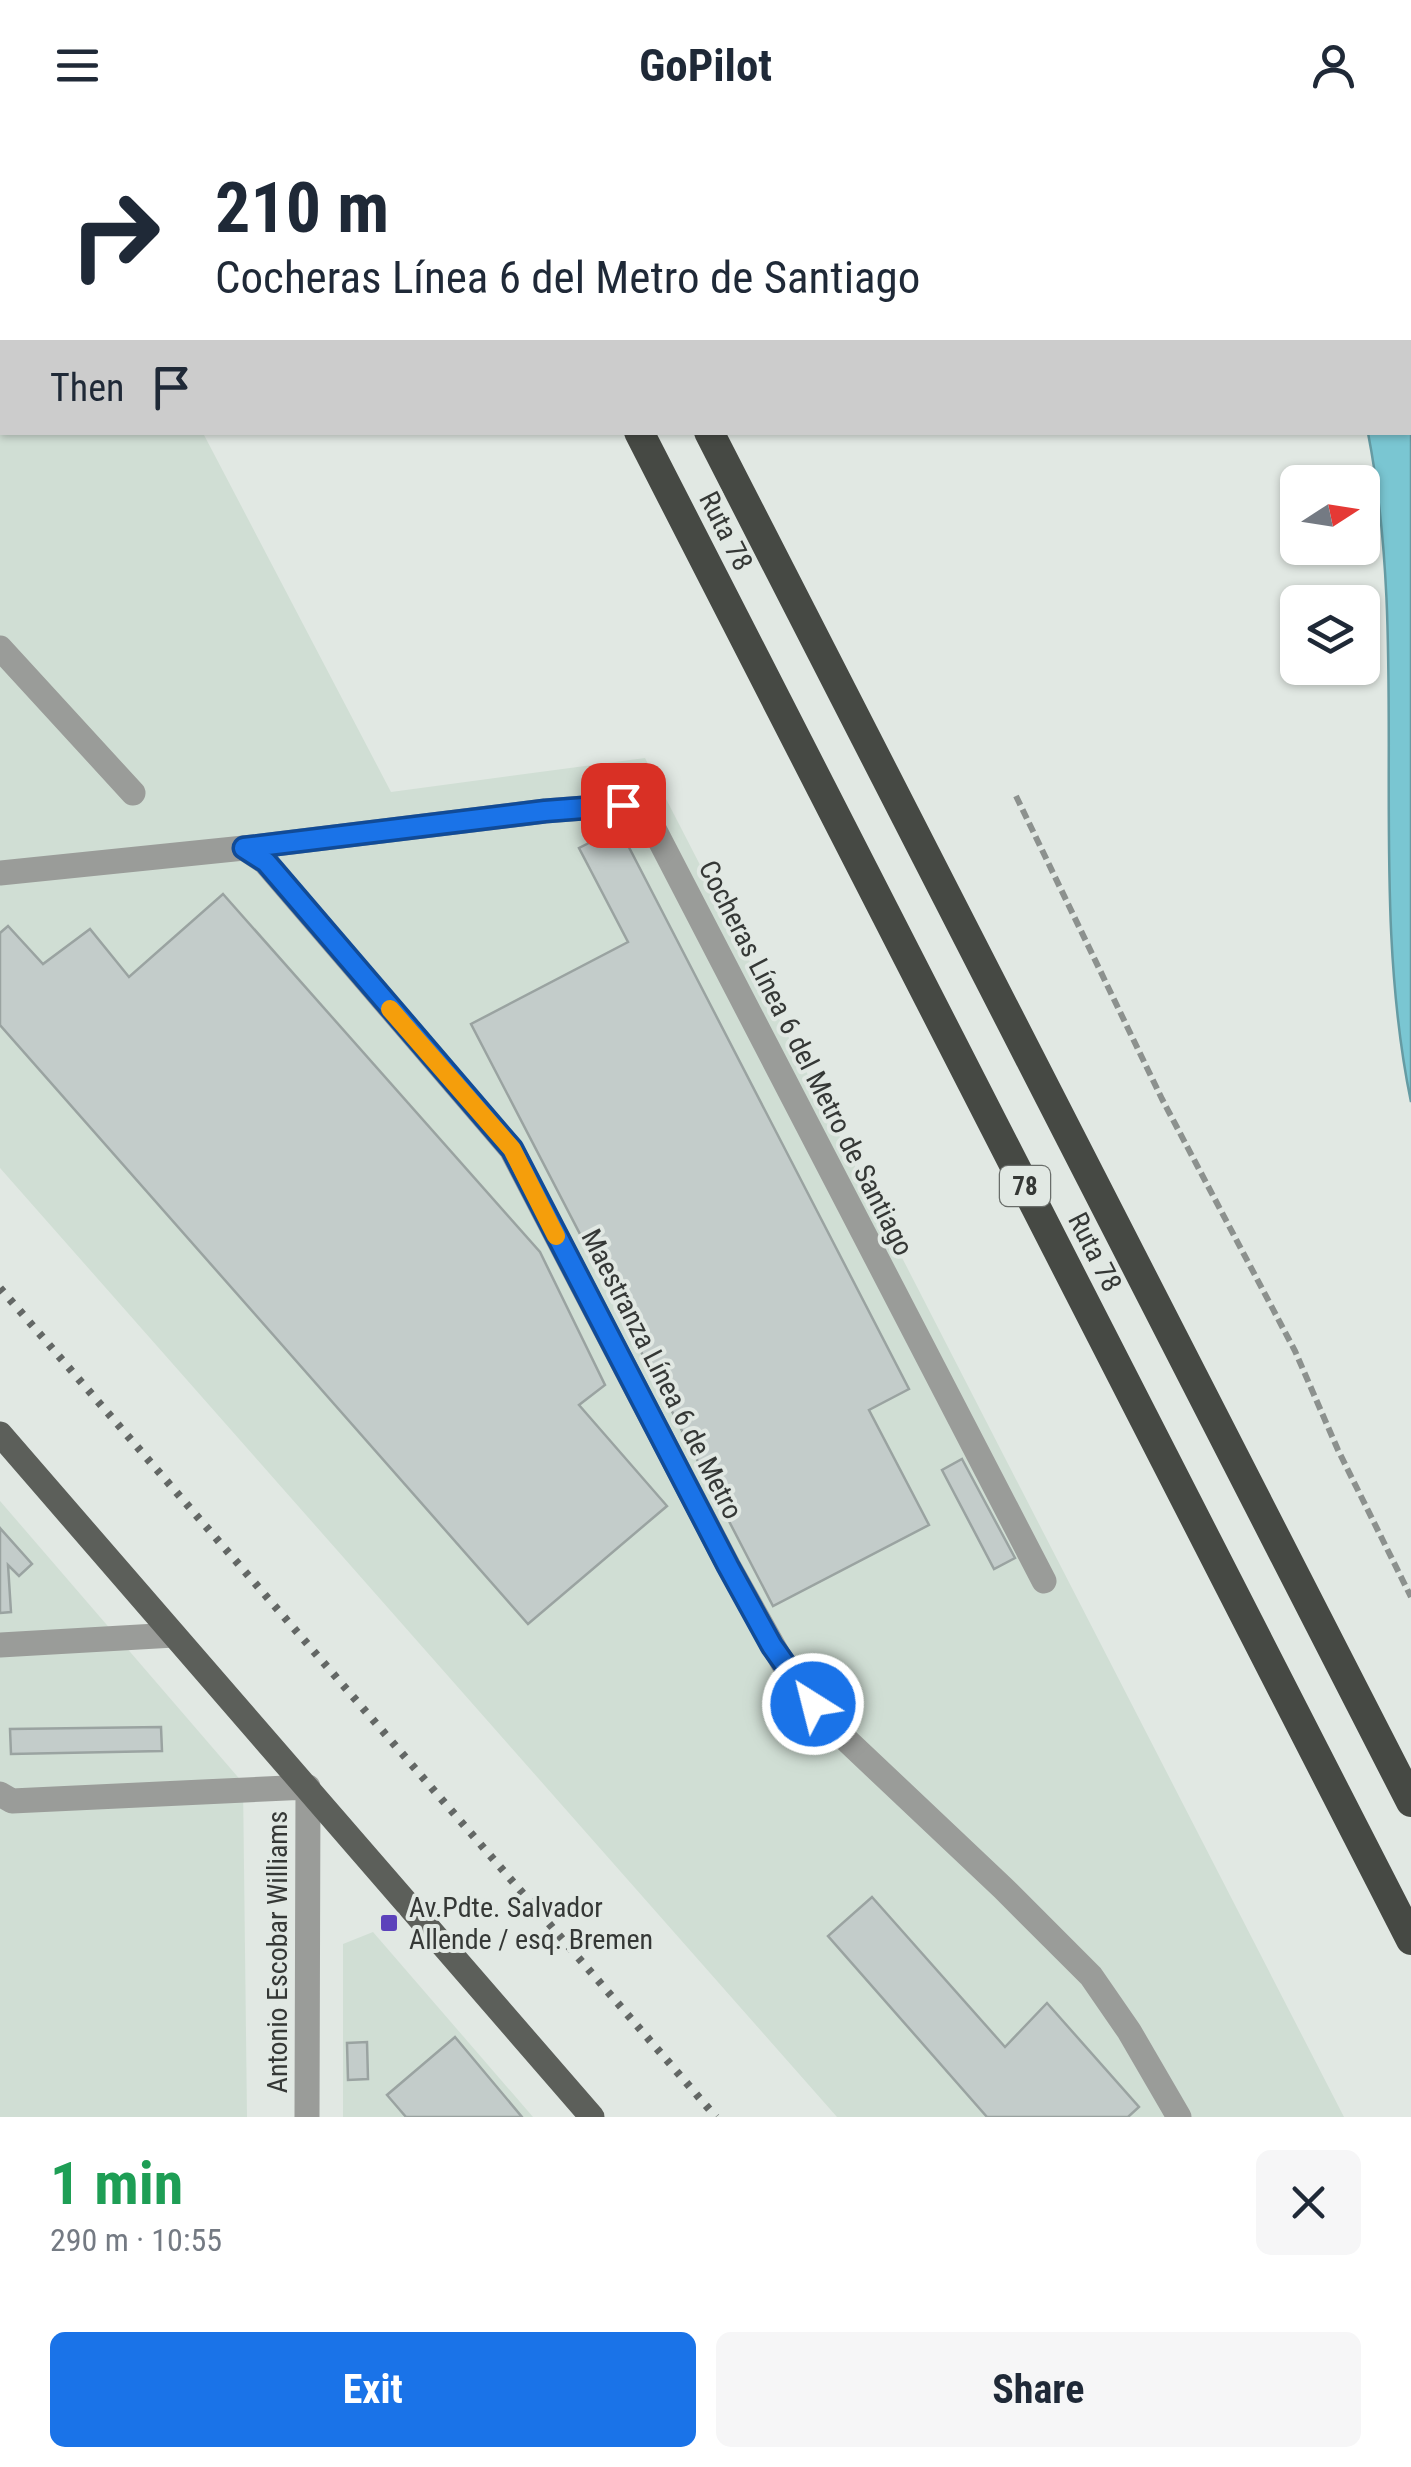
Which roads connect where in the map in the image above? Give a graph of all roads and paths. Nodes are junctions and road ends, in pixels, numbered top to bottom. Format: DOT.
graph roads {
  1 [pos="642,435"];
  2 [pos="711,435"];
  3 [pos="0,648"];
  4 [pos="133,792"];
  5 [pos="1016,796"];
  6 [pos="244,848"];
  7 [pos="0,873"];
  8 [pos="0,1434"];
  9 [pos="1044,1581"];
  10 [pos="1411,1597"];
  11 [pos="174,1634"];
  12 [pos="0,1644"];
  13 [pos="308,1787"];
  14 [pos="0,1794"];
  15 [pos="1411,1802"];
  16 [pos="1411,1940"];
  17 [pos="307,2117"];
  18 [pos="592,2117"];
  19 [pos="1179,2117"];
  1 -- 16 [label="highway, Ruta 78 / 78"];
  2 -- 15 [label="highway, Ruta 78 / 78"];
  3 -- 4 [label="street"];
  5 -- 10 [label="path"];
  6 -- 7 [label="street"];
  6 -- 9 [label="street, Cocheras Línea 6 del Metro de Santiago"];
  6 -- 19 [label="street, Maestranza Línea 6 de Metro"];
  8 -- 11 [label="main road"];
  11 -- 12 [label="street"];
  11 -- 13 [label="main road"];
  13 -- 14 [label="street"];
  13 -- 17 [label="street, Antonio Escobar Williams"];
  13 -- 18 [label="main road"];
}
